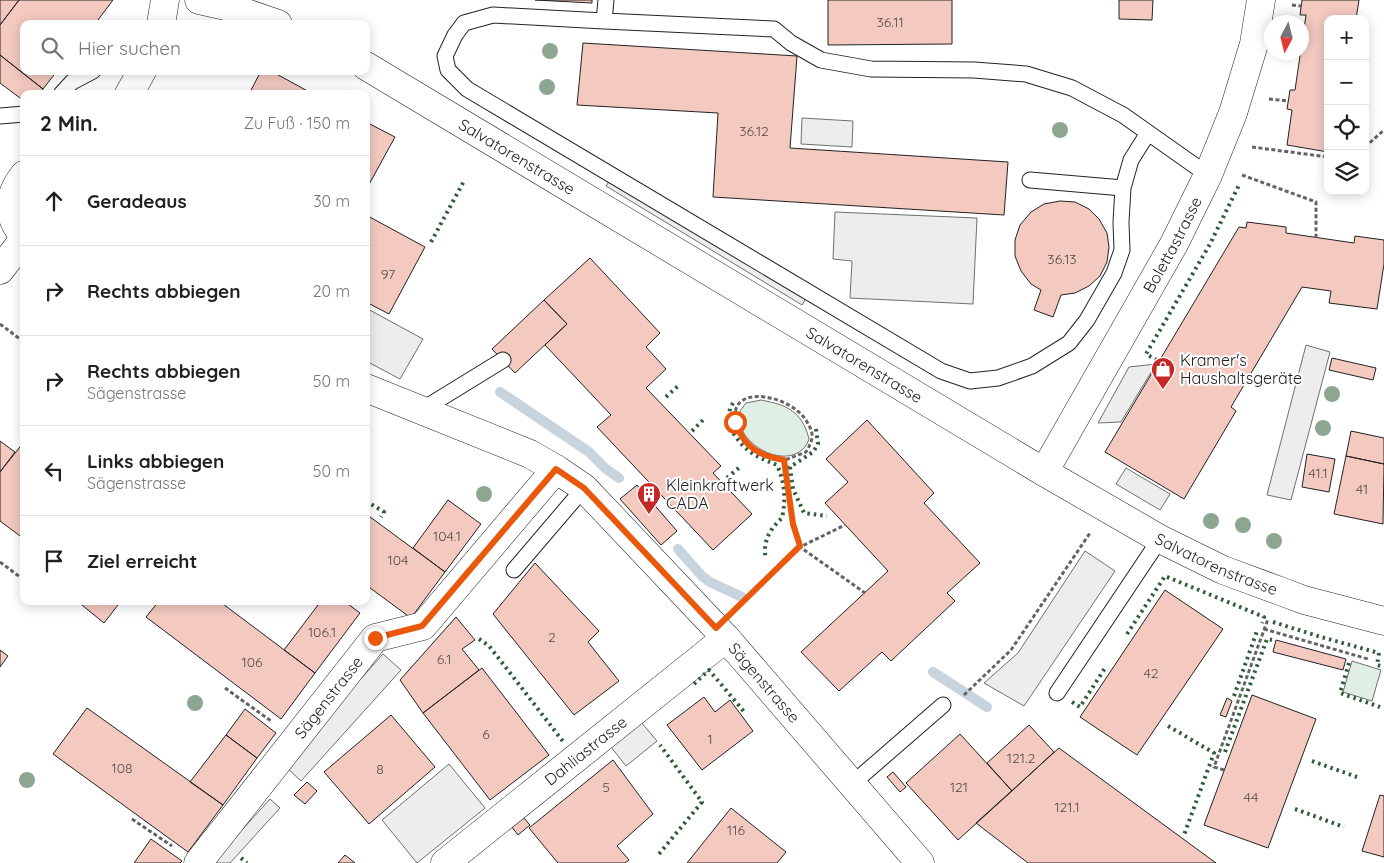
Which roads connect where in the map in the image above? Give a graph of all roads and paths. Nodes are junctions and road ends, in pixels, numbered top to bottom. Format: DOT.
graph roads {
  1 [pos="165,0"];
  2 [pos="199,0"];
  3 [pos="606,0"];
  4 [pos="1261,0"];
  5 [pos="162,20"];
  6 [pos="266,20"];
  7 [pos="604,21"];
  8 [pos="370,68"];
  9 [pos="85,75"];
  10 [pos="140,75"];
  11 [pos="65,90"];
  12 [pos="131,90"];
  13 [pos="1261,98"];
  14 [pos="1288,101"];
  15 [pos="20,114"];
  16 [pos="0,116"];
  17 [pos="1384,130"];
  18 [pos="1148,133"];
  19 [pos="1369,143"];
  20 [pos="1244,146"];
  21 [pos="1324,156"];
  22 [pos="1221,174"];
  23 [pos="13,177"];
  24 [pos="1030,180"];
  25 [pos="1123,188"];
  26 [pos="20,231"];
  27 [pos="1316,238"];
  28 [pos="20,243"];
  29 [pos="0,270"];
  30 [pos="0,324"];
  31 [pos="20,339"];
  32 [pos="503,360"];
  33 [pos="370,390"];
  34 [pos="420,411"];
  35 [pos="784,460"];
  36 [pos="556,469"];
  37 [pos="1044,472"];
  38 [pos="584,488"];
  39 [pos="845,525"];
  40 [pos="1092,530"];
  41 [pos="1160,539"];
  42 [pos="800,546"];
  43 [pos="0,562"];
  44 [pos="514,570"];
  45 [pos="20,577"];
  46 [pos="1280,591"];
  47 [pos="865,593"];
  48 [pos="1384,621"];
  49 [pos="1264,629"];
  50 [pos="721,633"];
  51 [pos="1368,659"];
  52 [pos="226,688"];
  53 [pos="970,689"];
  54 [pos="1057,693"];
  55 [pos="943,705"];
  56 [pos="296,739"];
  57 [pos="1224,770"];
  58 [pos="852,784"];
  59 [pos="132,819"];
  60 [pos="173,846"];
  61 [pos="198,863"];
  62 [pos="446,863"];
  63 [pos="920,863"];
  1 -- 5 [label="street"];
  2 -- 6 [label="street"];
  3 -- 7 [label="lane"];
  4 -- 22 [label="street, Bolettastrasse"];
  7 -- 18 [label="lane"];
  7 -- 25 [label="lane"];
  8 -- 37 [label="street, Salvatorenstrasse"];
  9 -- 11 [label="lane"];
  10 -- 12 [label="street"];
  13 -- 14 [label="path"];
  15 -- 16 [label="lane"];
  17 -- 19 [label="path"];
  18 -- 22 [label="lane"];
  18 -- 25 [label="lane"];
  20 -- 21 [label="path"];
  22 -- 27 [label="path"];
  22 -- 37 [label="street, Bolettastrasse"];
  23 -- 26 [label="street"];
  24 -- 25 [label="lane"];
  28 -- 29 [label="street"];
  30 -- 31 [label="path"];
  32 -- 34 [label="lane"];
  33 -- 34 [label="street, Sägenstrasse"];
  34 -- 36 [label="street, Sägenstrasse"];
  35 -- 35 [label="path"];
  35 -- 42 [label="path"];
  36 -- 38 [label="street, Sägenstrasse"];
  36 -- 56 [label="street, Sägenstrasse"];
  37 -- 41 [label="street, Salvatorenstrasse"];
  38 -- 44 [label="lane"];
  38 -- 50 [label="street, Sägenstrasse"];
  39 -- 42 [label="path"];
  40 -- 53 [label="path"];
  41 -- 46 [label="street, Salvatorenstrasse"];
  41 -- 54 [label="lane"];
  42 -- 47 [label="path"];
  42 -- 50 [label="path"];
  43 -- 45 [label="path"];
  46 -- 48 [label="street, Salvatorenstrasse"];
  46 -- 49 [label="path"];
  49 -- 51 [label="path"];
  49 -- 57 [label="path"];
  50 -- 58 [label="street, Sägenstrasse"];
  50 -- 62 [label="street, Dahliastrasse"];
  52 -- 56 [label="path"];
  55 -- 58 [label="lane"];
  56 -- 61 [label="street, Sägenstrasse"];
  58 -- 63 [label="street, Sägenstrasse"];
  59 -- 60 [label="path"];
}
